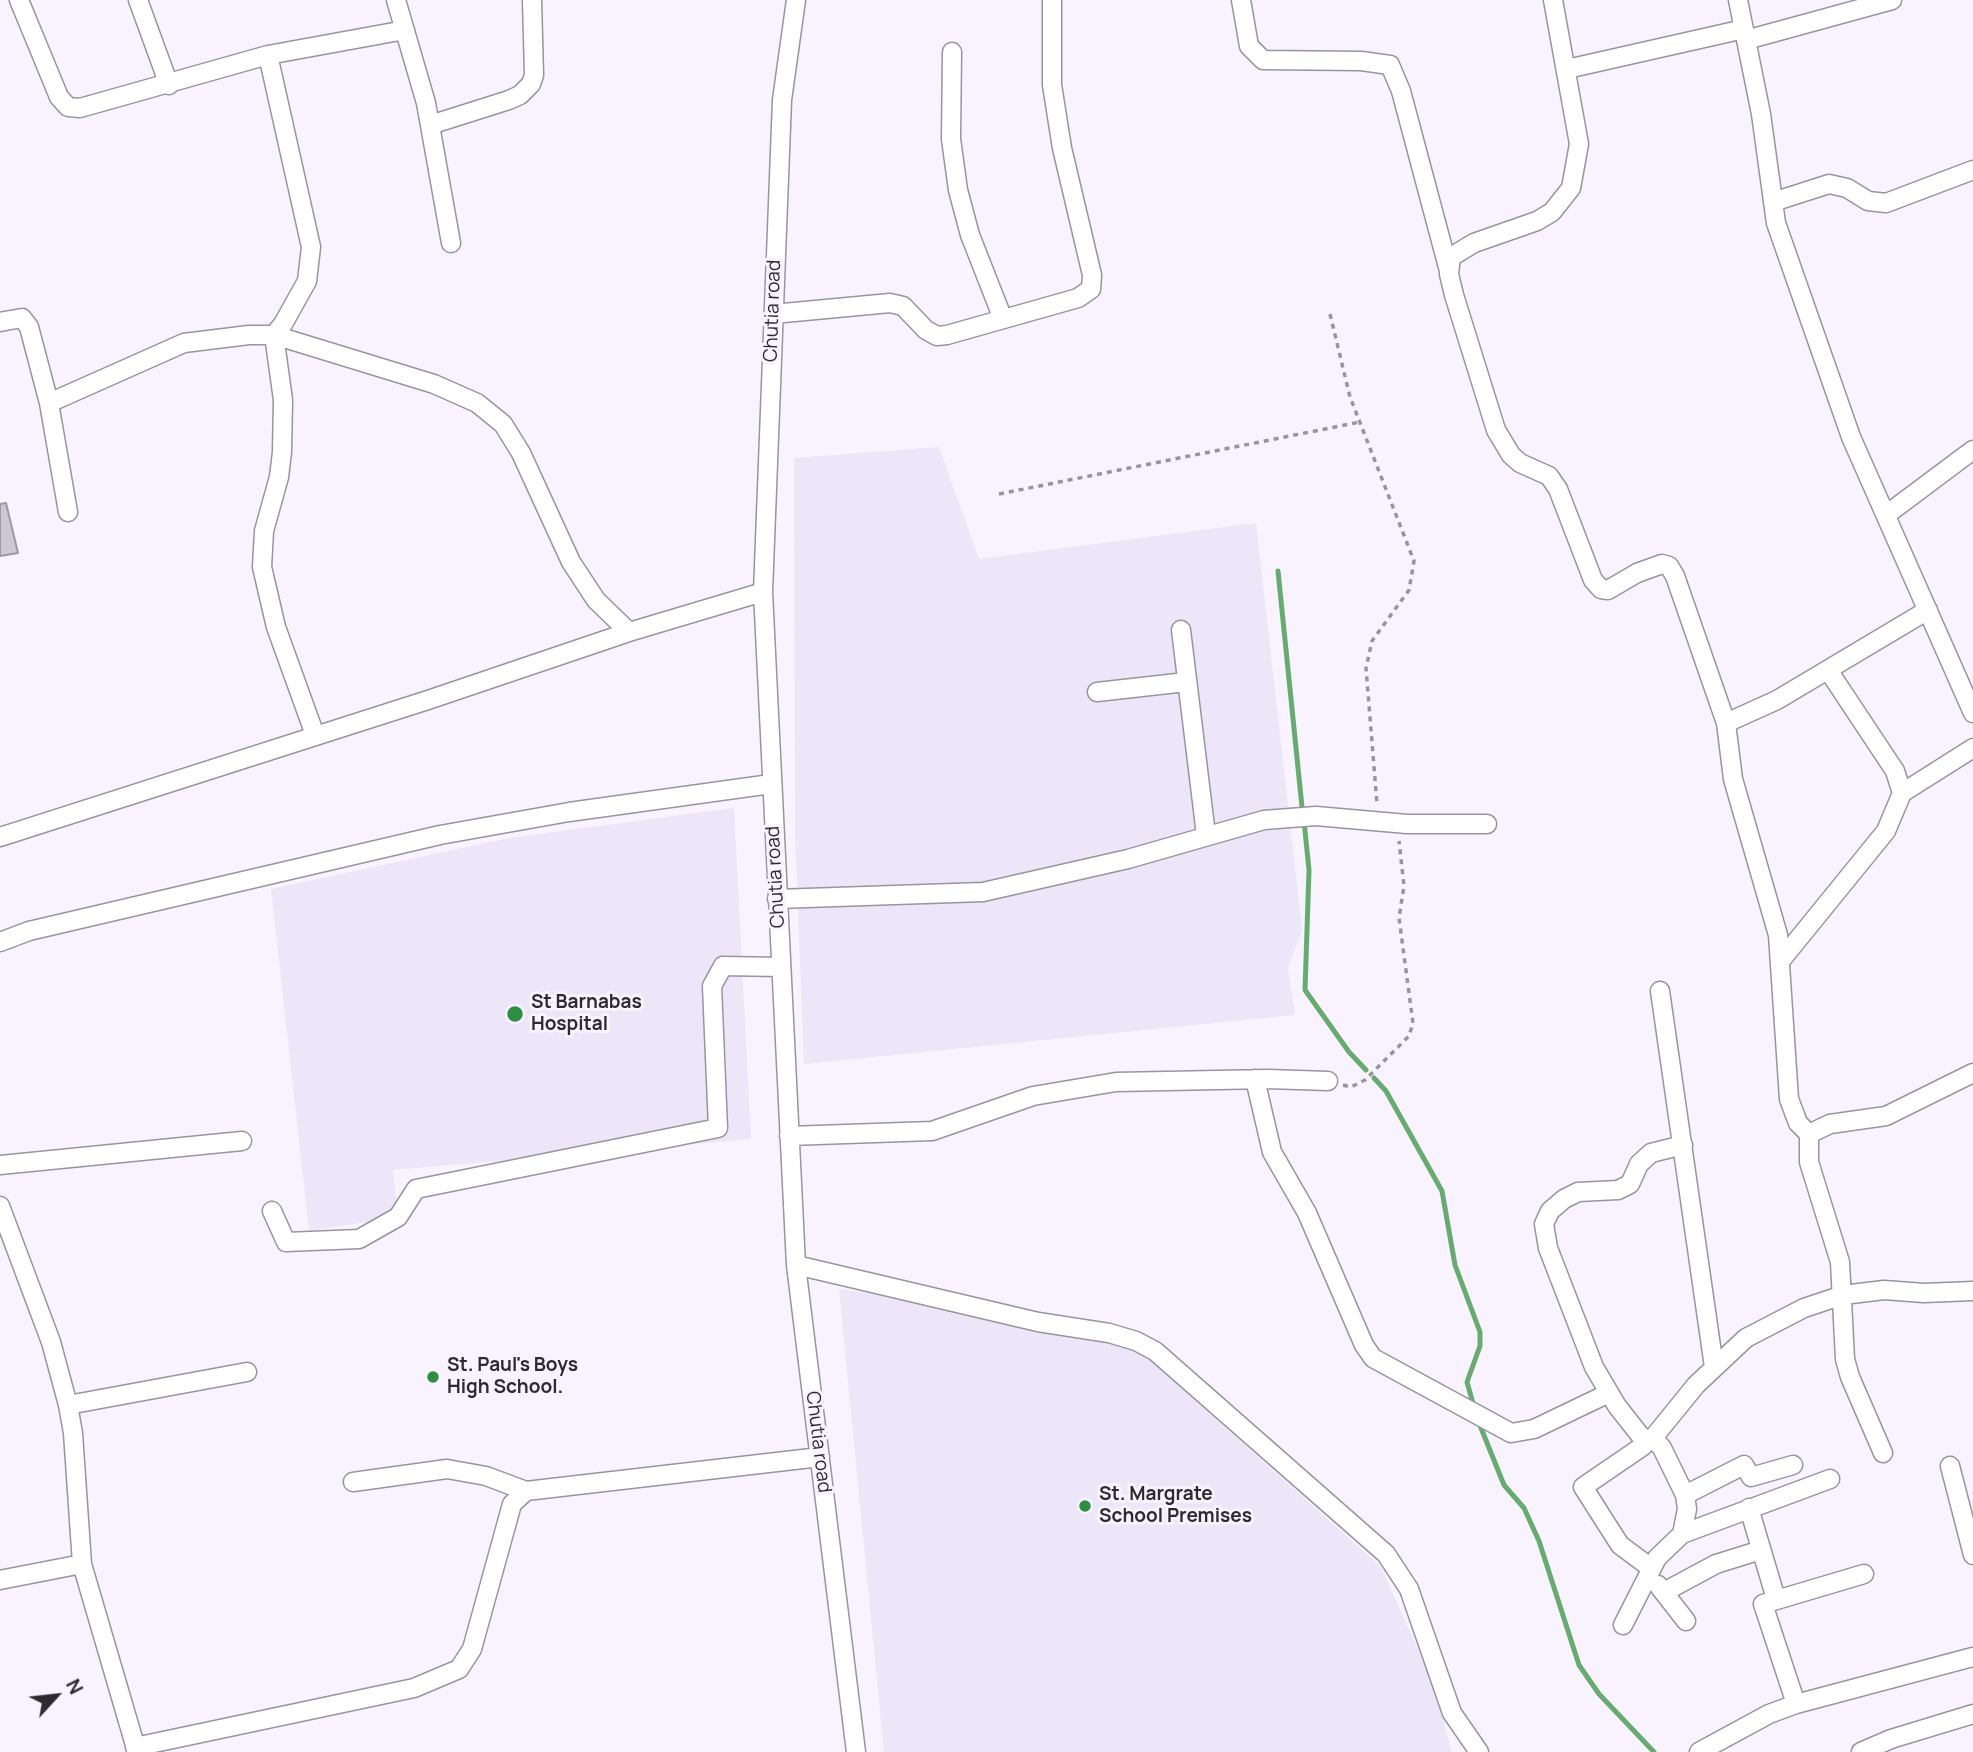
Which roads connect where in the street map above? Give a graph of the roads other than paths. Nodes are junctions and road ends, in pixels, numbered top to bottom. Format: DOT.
graph roads {
  1 [pos="19,0"];
  2 [pos="138,0"];
  3 [pos="398,0"];
  4 [pos="532,0"];
  5 [pos="796,0"];
  6 [pos="1052,0"];
  7 [pos="1241,0"];
  8 [pos="1553,0"];
  9 [pos="1738,0"];
  10 [pos="1892,0"];
  11 [pos="405,30"];
  12 [pos="1745,34"];
  13 [pos="953,52"];
  14 [pos="268,54"];
  15 [pos="1567,69"];
  16 [pos="170,85"];
  17 [pos="430,125"];
  18 [pos="1973,170"];
  19 [pos="1773,202"];
  20 [pos="451,243"];
  21 [pos="1449,274"];
  22 [pos="773,314"];
  23 [pos="1003,319"];
  24 [pos="0,323"];
  25 [pos="274,335"];
  26 [pos="49,403"];
  27 [pos="1973,450"];
  28 [pos="68,512"];
  29 [pos="1886,515"];
  30 [pos="763,592"];
  31 [pos="1928,610"];
  32 [pos="1181,630"];
  33 [pos="628,632"];
  34 [pos="1828,670"];
  35 [pos="1186,682"];
  36 [pos="1097,692"];
  37 [pos="1973,713"];
  38 [pos="1726,723"];
  39 [pos="315,735"];
  40 [pos="1973,748"];
  41 [pos="771,784"];
  42 [pos="1902,793"];
  43 [pos="1487,824"];
  44 [pos="1206,835"];
  45 [pos="0,837"];
  46 [pos="777,899"];
  47 [pos="0,942"];
  48 [pos="1782,959"];
  49 [pos="781,967"];
  50 [pos="1660,991"];
  51 [pos="1973,1073"];
  52 [pos="1255,1079"];
  53 [pos="1328,1081"];
  54 [pos="1809,1134"];
  55 [pos="789,1136"];
  56 [pos="242,1141"];
  57 [pos="1683,1145"];
  58 [pos="0,1165"];
  59 [pos="0,1206"];
  60 [pos="272,1211"];
  61 [pos="796,1265"];
  62 [pos="1973,1292"];
  63 [pos="1843,1295"];
  64 [pos="1714,1367"];
  65 [pos="247,1372"];
  66 [pos="1609,1393"];
  67 [pos="68,1405"];
  68 [pos="1648,1438"];
  69 [pos="1883,1452"];
  70 [pos="820,1457"];
  71 [pos="1793,1465"];
  72 [pos="1950,1466"];
  73 [pos="1830,1479"];
  74 [pos="353,1482"];
  75 [pos="526,1491"];
  76 [pos="1685,1495"];
  77 [pos="1749,1508"];
  78 [pos="1682,1534"];
  79 [pos="1761,1550"];
  80 [pos="1973,1555"];
  81 [pos="82,1564"];
  82 [pos="1649,1571"];
  83 [pos="1864,1574"];
  84 [pos="0,1580"];
  85 [pos="1664,1592"];
  86 [pos="1776,1599"];
  87 [pos="1686,1621"];
  88 [pos="1623,1625"];
  89 [pos="1973,1657"];
  90 [pos="1796,1704"];
  91 [pos="1973,1714"];
  92 [pos="136,1749"];
  93 [pos="856,1752"];
  94 [pos="1479,1752"];
  95 [pos="1699,1752"];
  96 [pos="1861,1752"];
  1 -- 16 [label="street"];
  2 -- 16 [label="street"];
  3 -- 11 [label="street"];
  4 -- 17 [label="street"];
  5 -- 22 [label="street, Chutia road"];
  6 -- 23 [label="street"];
  7 -- 21 [label="street"];
  8 -- 15 [label="street"];
  9 -- 12 [label="street"];
  10 -- 12 [label="street"];
  11 -- 14 [label="street"];
  11 -- 17 [label="street"];
  12 -- 15 [label="street"];
  12 -- 19 [label="street"];
  13 -- 23 [label="street"];
  14 -- 16 [label="street"];
  14 -- 25 [label="street"];
  15 -- 21 [label="street"];
  17 -- 20 [label="street"];
  18 -- 19 [label="street"];
  19 -- 29 [label="street"];
  21 -- 38 [label="street"];
  22 -- 23 [label="street"];
  22 -- 30 [label="street, Chutia road"];
  24 -- 26 [label="street"];
  25 -- 26 [label="street"];
  25 -- 33 [label="street"];
  25 -- 39 [label="street"];
  26 -- 28 [label="street"];
  27 -- 29 [label="street"];
  29 -- 31 [label="street"];
  30 -- 33 [label="street"];
  30 -- 41 [label="street, Chutia road"];
  31 -- 34 [label="street"];
  31 -- 37 [label="street"];
  32 -- 35 [label="street"];
  33 -- 39 [label="street"];
  34 -- 38 [label="street"];
  34 -- 42 [label="street"];
  35 -- 36 [label="street"];
  35 -- 44 [label="street"];
  38 -- 48 [label="street"];
  39 -- 45 [label="street"];
  40 -- 42 [label="street"];
  41 -- 46 [label="street, Chutia road"];
  41 -- 47 [label="street"];
  42 -- 48 [label="street"];
  43 -- 44 [label="street"];
  44 -- 46 [label="street"];
  46 -- 49 [label="street, Chutia road"];
  48 -- 54 [label="street"];
  49 -- 55 [label="street, Chutia road"];
  49 -- 60 [label="street"];
  50 -- 57 [label="street"];
  51 -- 54 [label="street"];
  52 -- 53 [label="street"];
  52 -- 55 [label="street"];
  52 -- 66 [label="street"];
  54 -- 63 [label="street"];
  55 -- 61 [label="street, Chutia road"];
  56 -- 58 [label="street"];
  57 -- 64 [label="street"];
  57 -- 66 [label="street"];
  59 -- 67 [label="street"];
  61 -- 70 [label="street, Chutia road"];
  61 -- 94 [label="street"];
  62 -- 63 [label="street"];
  63 -- 64 [label="street"];
  63 -- 69 [label="street"];
  64 -- 68 [label="street"];
  65 -- 67 [label="street"];
  66 -- 68 [label="street"];
  67 -- 81 [label="street"];
  68 -- 76 [label="street"];
  68 -- 82 [label="street"];
  70 -- 75 [label="street"];
  70 -- 93 [label="street, Chutia road"];
  71 -- 76 [label="street"];
  72 -- 80 [label="street"];
  73 -- 77 [label="street"];
  74 -- 75 [label="street"];
  75 -- 92 [label="street"];
  76 -- 78 [label="street"];
  77 -- 78 [label="street"];
  77 -- 79 [label="street"];
  78 -- 82 [label="street"];
  79 -- 85 [label="street"];
  79 -- 86 [label="street"];
  81 -- 84 [label="street"];
  81 -- 92 [label="street"];
  82 -- 85 [label="street"];
  82 -- 88 [label="street"];
  83 -- 86 [label="street"];
  85 -- 87 [label="street"];
  86 -- 90 [label="street"];
  89 -- 90 [label="street"];
  90 -- 95 [label="street"];
  91 -- 96 [label="street"];
}
